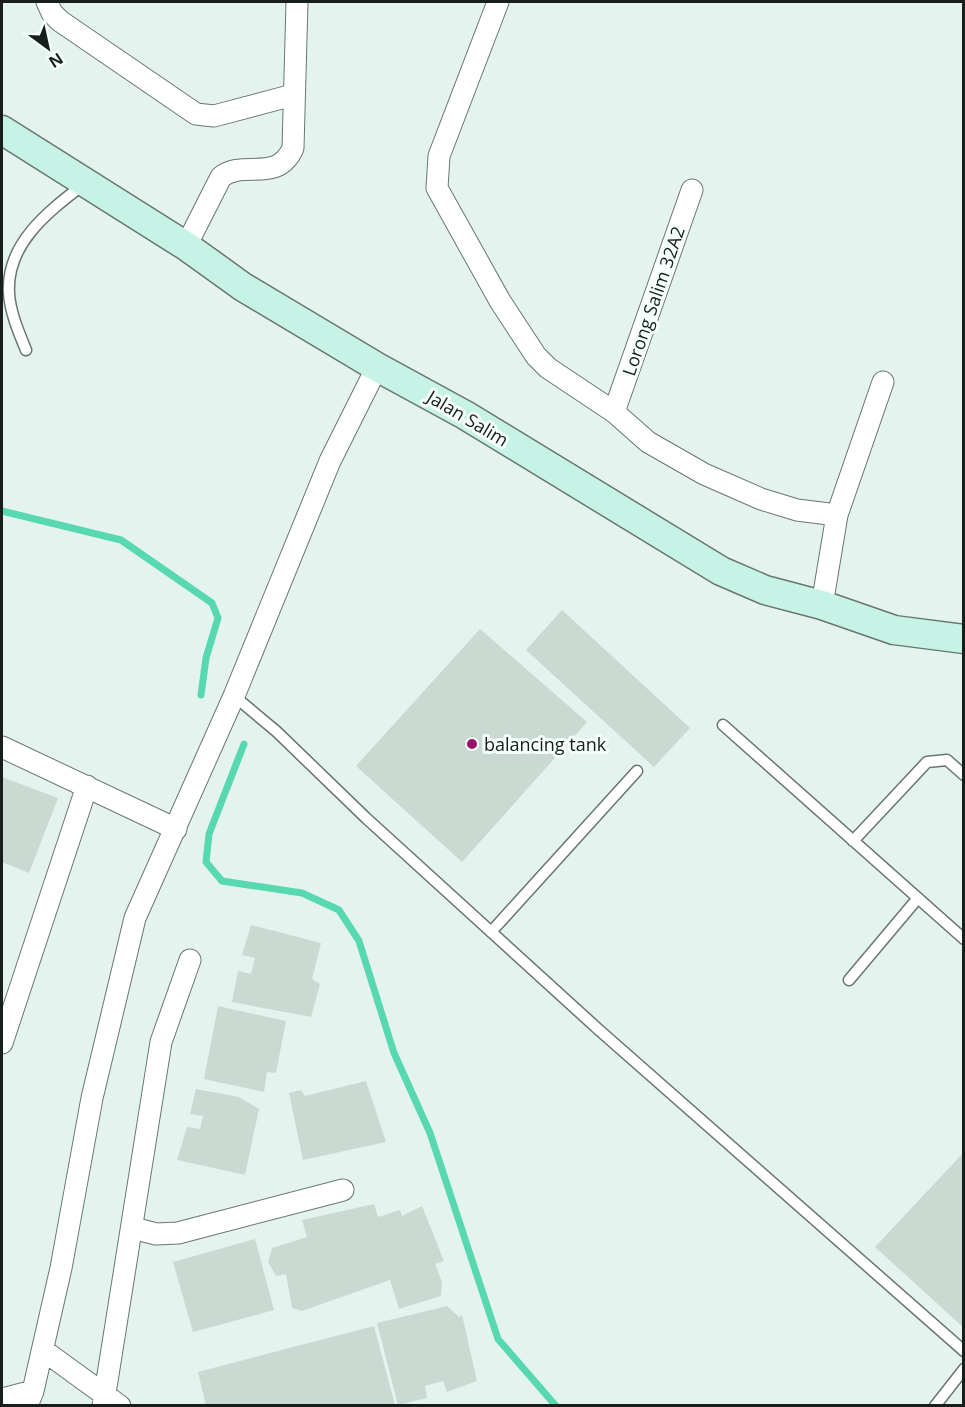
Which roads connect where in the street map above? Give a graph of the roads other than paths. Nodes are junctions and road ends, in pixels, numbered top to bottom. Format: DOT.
graph roads {
  1 [pos="47,2"];
  2 [pos="297,2"];
  3 [pos="498,2"];
  4 [pos="293,95"];
  5 [pos="2,130"];
  6 [pos="84,184"];
  7 [pos="692,190"];
  8 [pos="186,246"];
  9 [pos="26,350"];
  10 [pos="377,367"];
  11 [pos="883,382"];
  12 [pos="614,412"];
  13 [pos="837,515"];
  14 [pos="822,605"];
  15 [pos="963,639"];
  16 [pos="234,696"];
  17 [pos="723,725"];
  18 [pos="2,747"];
  19 [pos="637,771"];
  20 [pos="963,774"];
  21 [pos="87,786"];
  22 [pos="176,830"];
  23 [pos="853,841"];
  24 [pos="918,898"];
  25 [pos="491,932"];
  26 [pos="963,939"];
  27 [pos="190,960"];
  28 [pos="849,981"];
  29 [pos="2,1043"];
  30 [pos="343,1190"];
  31 [pos="133,1228"];
  32 [pos="43,1350"];
  33 [pos="963,1351"];
  34 [pos="963,1369"];
  35 [pos="30,1398"];
  36 [pos="2,1399"];
  37 [pos="110,1403"];
  38 [pos="934,1406"];
  1 -- 4 [label="street"];
  2 -- 4 [label="street"];
  3 -- 12 [label="street"];
  4 -- 8 [label="street"];
  5 -- 6 [label="street, Jalan Salim"];
  6 -- 8 [label="street, Jalan Salim"];
  6 -- 9 [label="lane"];
  7 -- 12 [label="street, Lorong Salim 32A2"];
  8 -- 10 [label="street, Jalan Salim"];
  10 -- 14 [label="street, Jalan Salim"];
  10 -- 16 [label="street"];
  11 -- 13 [label="street"];
  12 -- 13 [label="street"];
  13 -- 14 [label="street"];
  14 -- 15 [label="street, Jalan Salim"];
  16 -- 22 [label="street"];
  16 -- 25 [label="lane"];
  17 -- 23 [label="lane"];
  18 -- 21 [label="street"];
  19 -- 25 [label="lane"];
  20 -- 23 [label="lane"];
  21 -- 22 [label="street"];
  21 -- 29 [label="street"];
  22 -- 32 [label="street"];
  23 -- 24 [label="lane"];
  24 -- 26 [label="lane"];
  24 -- 28 [label="lane"];
  25 -- 33 [label="lane"];
  27 -- 31 [label="street"];
  30 -- 31 [label="street"];
  31 -- 37 [label="street"];
  32 -- 35 [label="street"];
  32 -- 37 [label="street"];
  34 -- 38 [label="lane"];
  35 -- 36 [label="street"];
}
